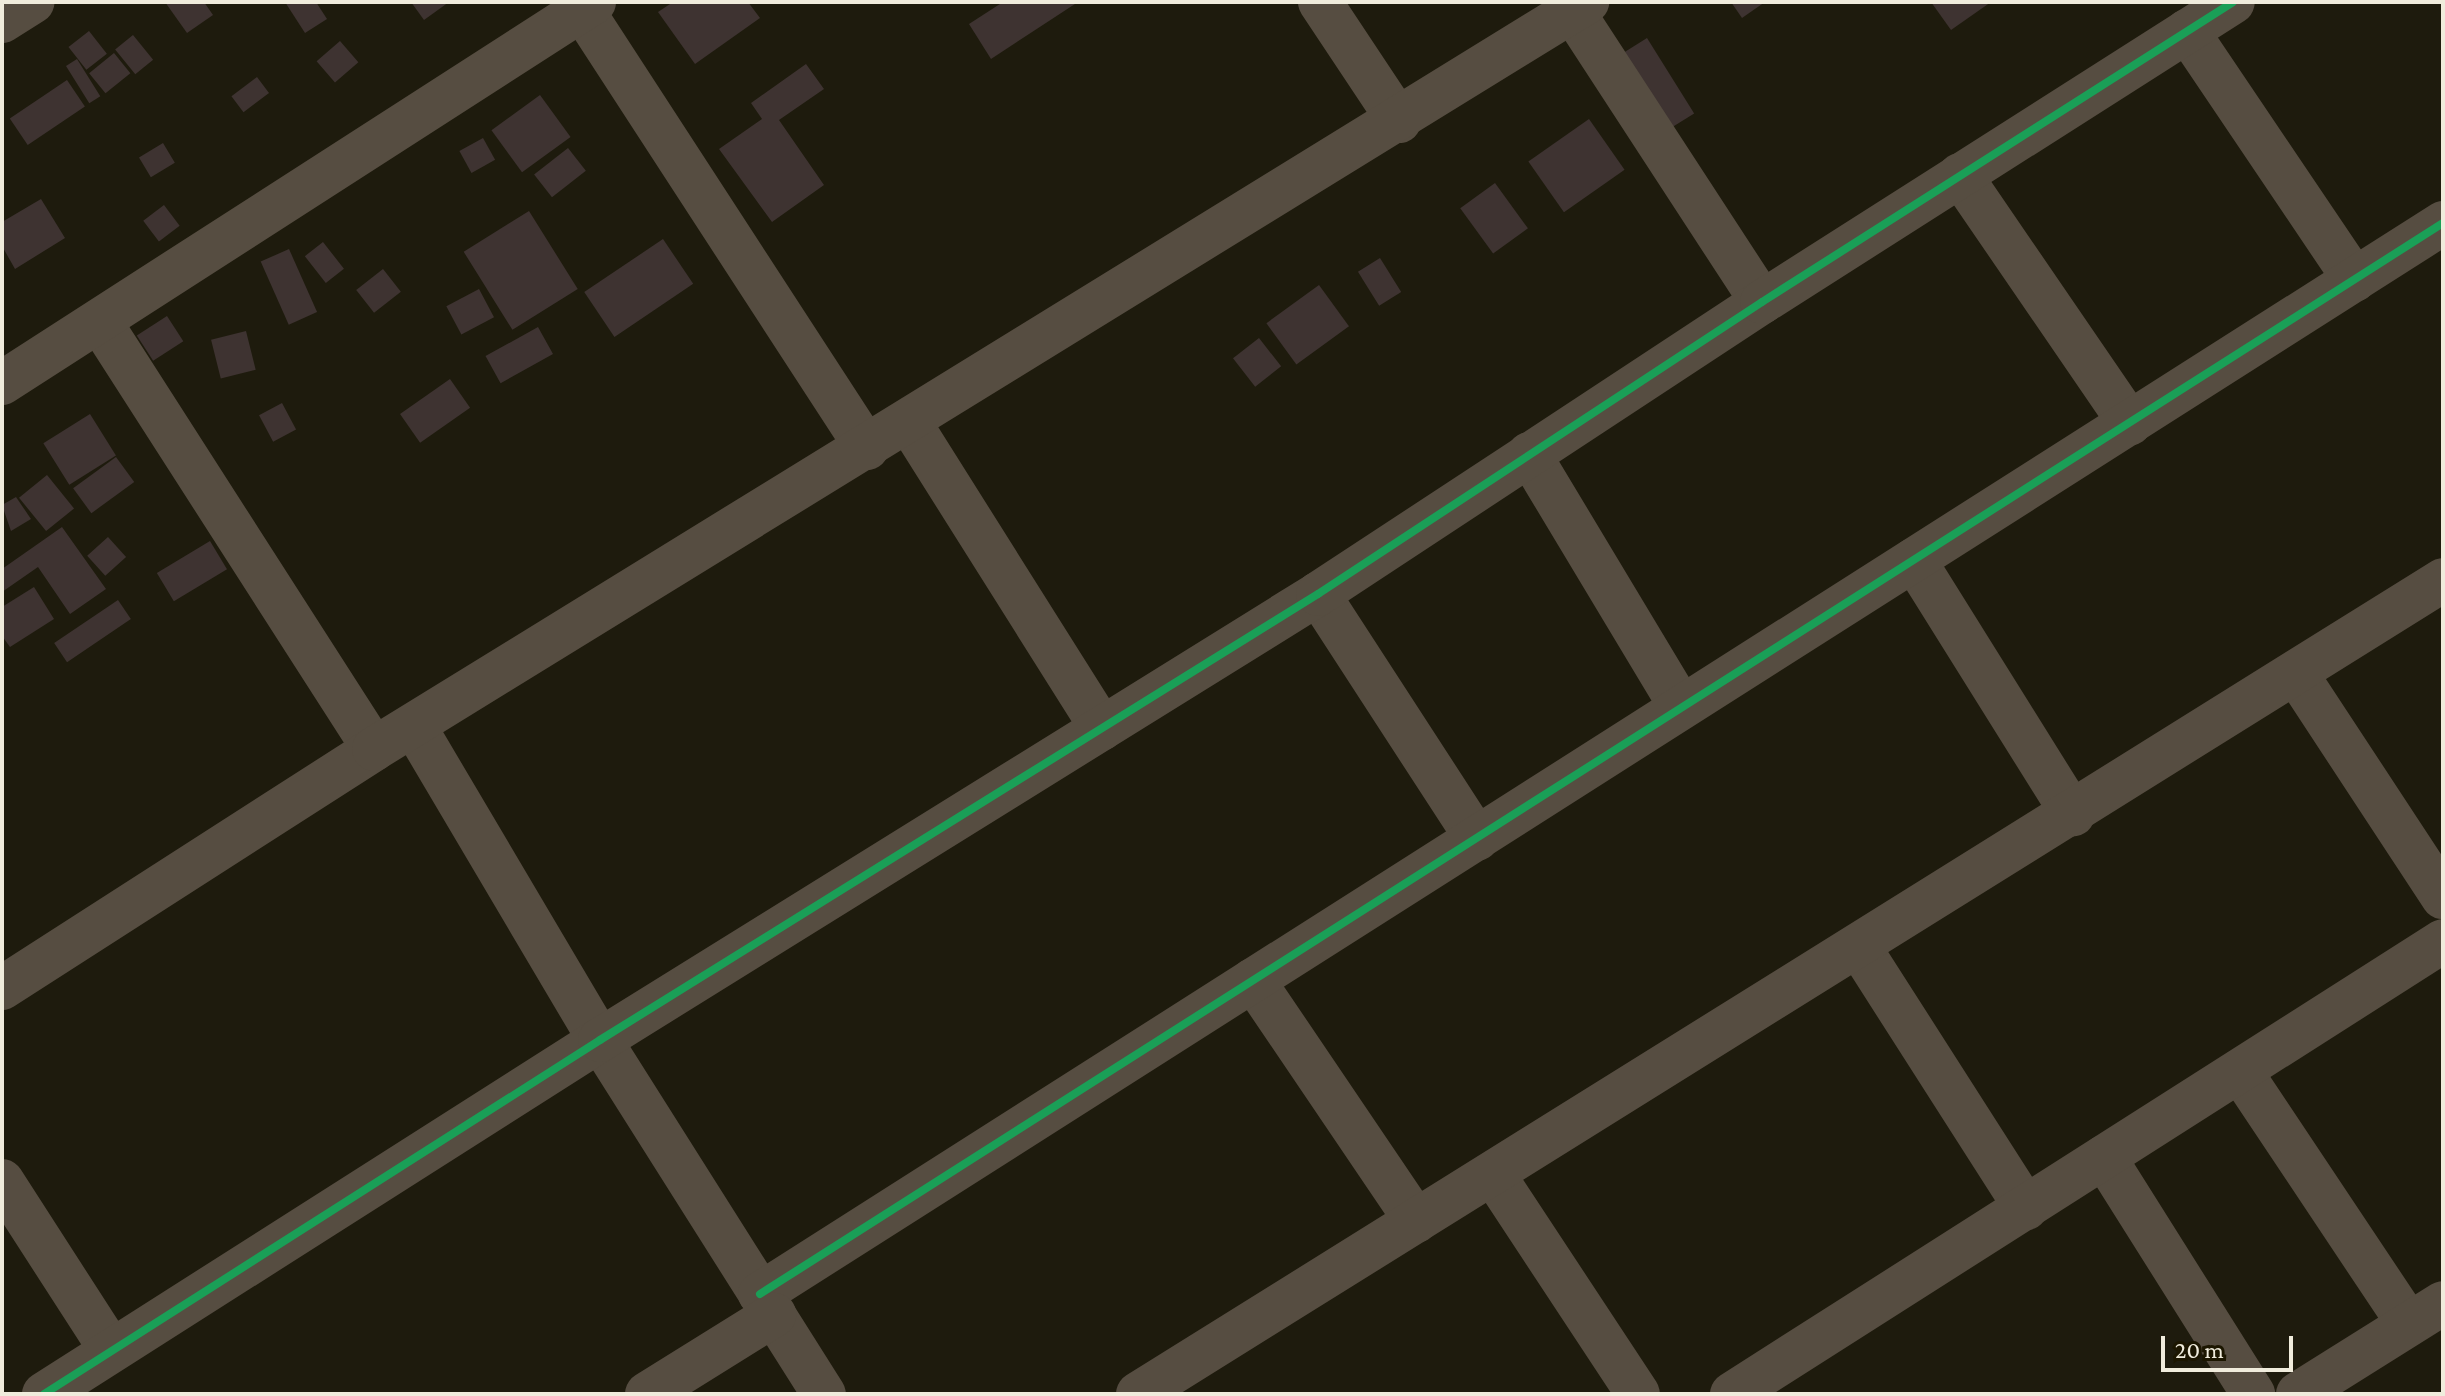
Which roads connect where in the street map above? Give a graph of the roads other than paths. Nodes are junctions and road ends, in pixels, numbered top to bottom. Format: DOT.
graph roads {
  1 [pos="33,2"];
  2 [pos="1320,2"];
  3 [pos="2233,2"];
  4 [pos="585,5"];
  5 [pos="1580,7"];
  6 [pos="2,21"];
  7 [pos="2187,31"];
  8 [pos="1399,121"];
  9 [pos="1960,175"];
  10 [pos="2443,223"];
  11 [pos="2355,280"];
  12 [pos="1762,302"];
  13 [pos="100,322"];
  14 [pos="2,383"];
  15 [pos="909,422"];
  16 [pos="2130,423"];
  17 [pos="867,448"];
  18 [pos="1529,454"];
  19 [pos="1914,560"];
  20 [pos="2443,580"];
  21 [pos="1318,594"];
  22 [pos="2297,675"];
  23 [pos="1680,705"];
  24 [pos="414,726"];
  25 [pos="1102,728"];
  26 [pos="374,749"];
  27 [pos="2073,814"];
  28 [pos="1477,839"];
  29 [pos="2443,897"];
  30 [pos="2443,941"];
  31 [pos="1859,947"];
  32 [pos="1253,980"];
  33 [pos="2,988"];
  34 [pos="600,1040"];
  35 [pos="2240,1071"];
  36 [pos="2104,1157"];
  37 [pos="1493,1174"];
  38 [pos="2,1181"];
  39 [pos="2026,1208"];
  40 [pos="1416,1221"];
  41 [pos="767,1304"];
  42 [pos="2426,1313"];
  43 [pos="111,1350"];
  44 [pos="44,1394"];
  45 [pos="647,1394"];
  46 [pos="824,1394"];
  47 [pos="1138,1394"];
  48 [pos="1638,1394"];
  49 [pos="1732,1394"];
  50 [pos="2253,1394"];
  51 [pos="2298,1394"];
  1 -- 6 [label="street"];
  2 -- 8 [label="street"];
  3 -- 7 [label="street"];
  4 -- 13 [label="street"];
  4 -- 17 [label="street"];
  5 -- 8 [label="street"];
  5 -- 12 [label="street"];
  7 -- 9 [label="street"];
  7 -- 11 [label="street"];
  8 -- 15 [label="street"];
  9 -- 12 [label="street"];
  9 -- 16 [label="street"];
  10 -- 11 [label="street"];
  11 -- 16 [label="street"];
  12 -- 18 [label="street"];
  13 -- 14 [label="street"];
  13 -- 26 [label="street"];
  15 -- 17 [label="street"];
  15 -- 25 [label="street"];
  16 -- 19 [label="street"];
  17 -- 24 [label="street"];
  18 -- 21 [label="street"];
  18 -- 23 [label="street"];
  19 -- 23 [label="street"];
  19 -- 27 [label="street"];
  20 -- 22 [label="street"];
  21 -- 25 [label="street"];
  21 -- 28 [label="street"];
  22 -- 27 [label="street"];
  22 -- 29 [label="street"];
  23 -- 28 [label="street"];
  24 -- 26 [label="street"];
  24 -- 34 [label="street"];
  25 -- 34 [label="street"];
  26 -- 33 [label="street"];
  27 -- 31 [label="street"];
  28 -- 32 [label="street"];
  30 -- 35 [label="street"];
  31 -- 37 [label="street"];
  31 -- 39 [label="street"];
  32 -- 40 [label="street"];
  32 -- 41 [label="street"];
  34 -- 41 [label="street"];
  34 -- 43 [label="street"];
  35 -- 36 [label="street"];
  35 -- 42 [label="street"];
  36 -- 39 [label="street"];
  36 -- 50 [label="street"];
  37 -- 40 [label="street"];
  37 -- 48 [label="street"];
  38 -- 43 [label="street"];
  39 -- 49 [label="street"];
  40 -- 47 [label="street"];
  41 -- 45 [label="street"];
  41 -- 46 [label="street"];
  42 -- 51 [label="street"];
  43 -- 44 [label="street"];
}
